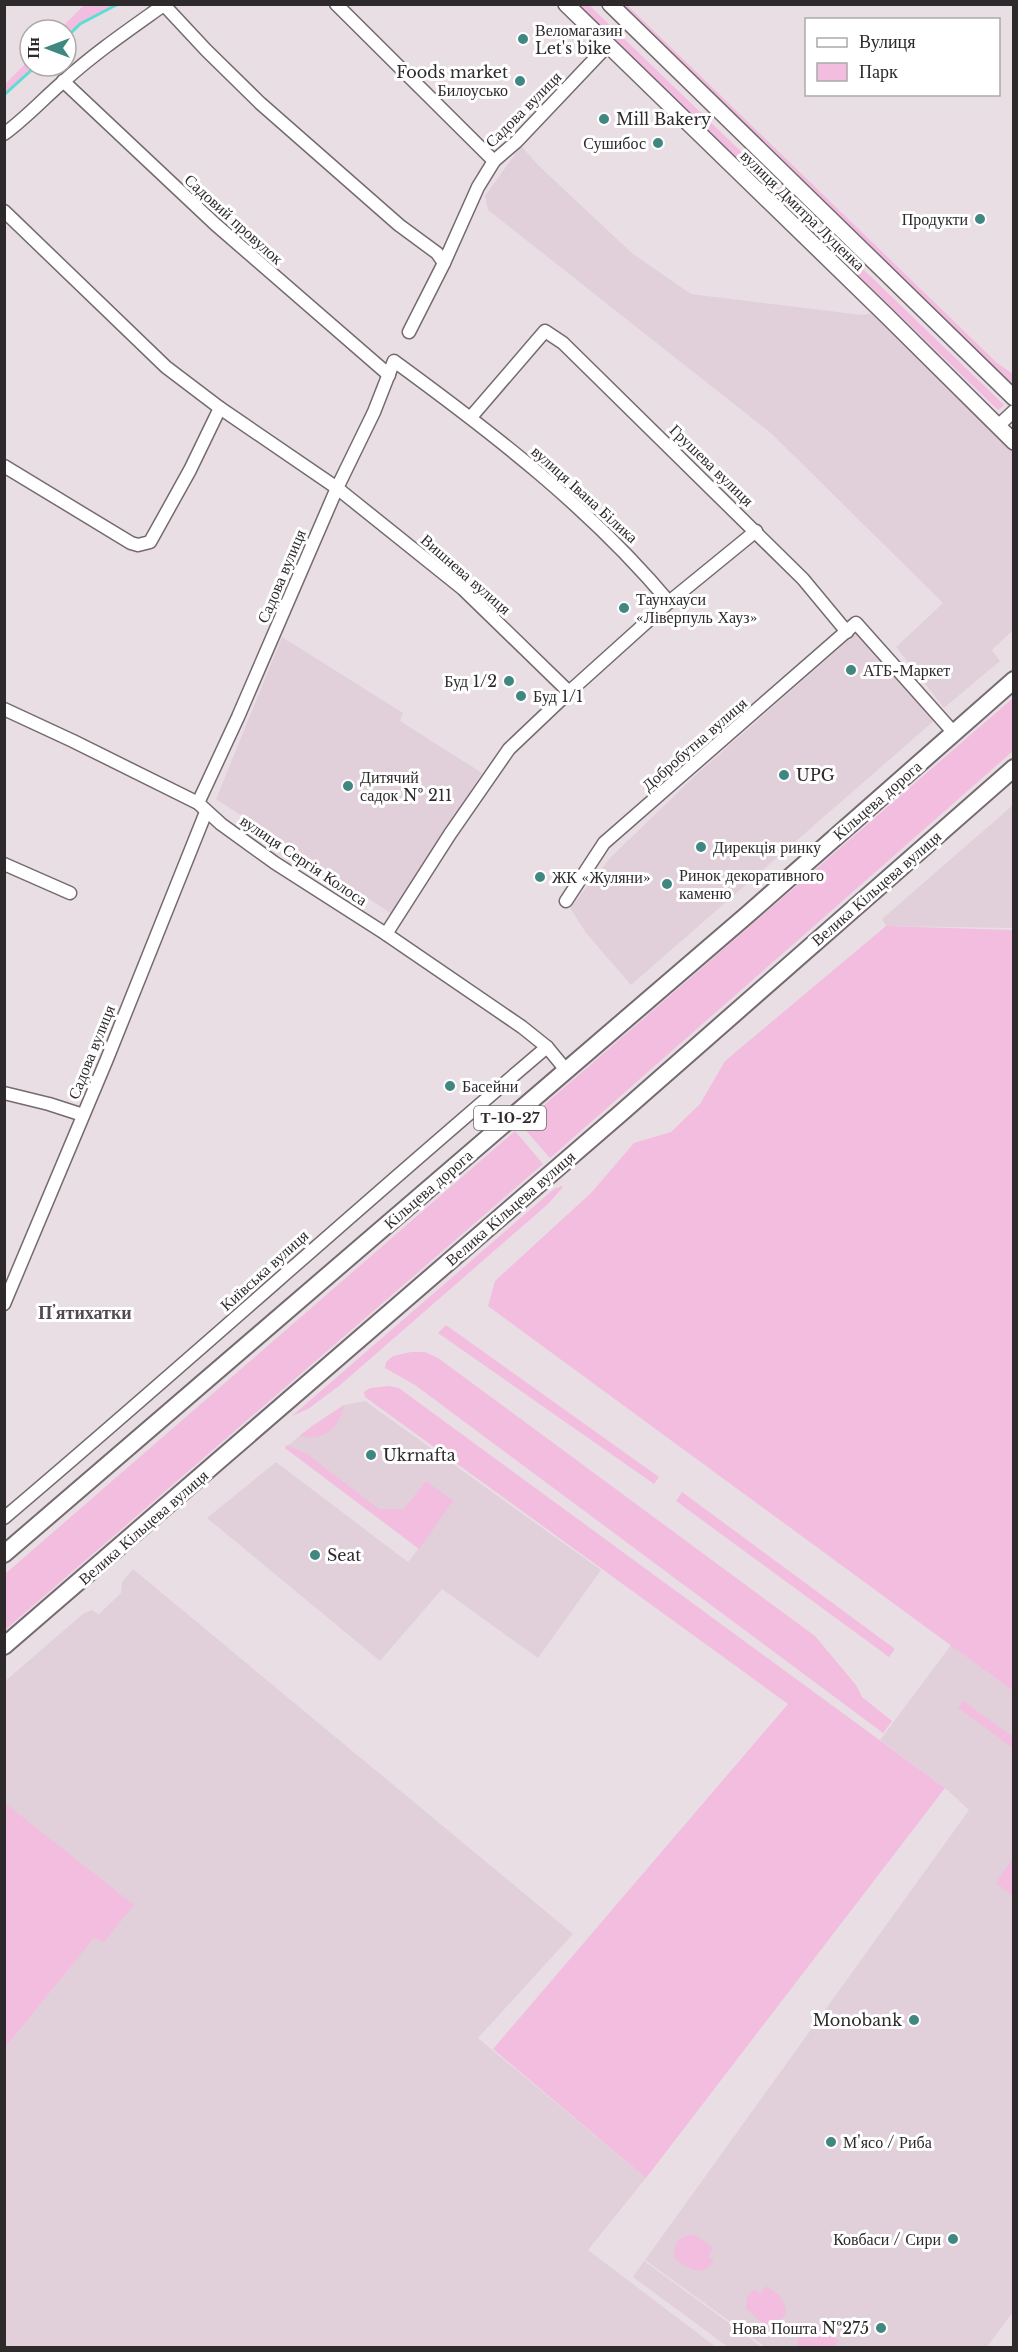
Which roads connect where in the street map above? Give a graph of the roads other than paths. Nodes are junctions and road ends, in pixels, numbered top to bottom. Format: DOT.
graph roads {
  1 [pos="336,4"];
  2 [pos="566,4"];
  3 [pos="609,4"];
  4 [pos="164,5"];
  5 [pos="608,45"];
  6 [pos="63,81"];
  7 [pos="4,134"];
  8 [pos="494,161"];
  9 [pos="4,211"];
  10 [pos="444,263"];
  11 [pos="409,332"];
  12 [pos="394,361"];
  13 [pos="389,375"];
  14 [pos="1014,398"];
  15 [pos="220,408"];
  16 [pos="1014,411"];
  17 [pos="471,417"];
  18 [pos="998,426"];
  19 [pos="1014,442"];
  20 [pos="4,466"];
  21 [pos="337,488"];
  22 [pos="756,531"];
  23 [pos="669,602"];
  24 [pos="847,632"];
  25 [pos="1014,680"];
  26 [pos="568,692"];
  27 [pos="4,710"];
  28 [pos="954,733"];
  29 [pos="1014,768"];
  30 [pos="202,808"];
  31 [pos="4,864"];
  32 [pos="70,893"];
  33 [pos="566,901"];
  34 [pos="386,934"];
  35 [pos="547,1047"];
  36 [pos="566,1070"];
  37 [pos="4,1093"];
  38 [pos="83,1115"];
  39 [pos="4,1304"];
  40 [pos="4,1518"];
  41 [pos="4,1554"];
  42 [pos="4,1646"];
  1 -- 8 [label="street"];
  2 -- 5 [label="main road, вулиця Дмитра Луценка"];
  3 -- 14 [label="main road, вулиця Дмитра Луценка"];
  4 -- 6 [label="street"];
  4 -- 10 [label="street"];
  5 -- 8 [label="street, Садова вулиця"];
  5 -- 18 [label="main road, вулиця Дмитра Луценка"];
  6 -- 7 [label="street"];
  6 -- 13 [label="street, Садовий провулок"];
  8 -- 10 [label="street, Садова вулиця"];
  9 -- 15 [label="street"];
  10 -- 11 [label="street, Садова вулиця"];
  12 -- 13 [label="street, Садова вулиця"];
  12 -- 17 [label="street, вулиця Івана Білика"];
  13 -- 21 [label="street, Садова вулиця"];
  15 -- 20 [label="street"];
  15 -- 21 [label="street"];
  16 -- 18 [label="street"];
  17 -- 22 [label="street, Грушева вулиця"];
  17 -- 23 [label="street, вулиця Івана Білика"];
  18 -- 19 [label="main road, вулиця Дмитра Луценка"];
  21 -- 26 [label="street, Вишнева вулиця"];
  21 -- 30 [label="street, Садова вулиця"];
  22 -- 23 [label="street"];
  22 -- 24 [label="street, Грушева вулиця"];
  23 -- 26 [label="street"];
  24 -- 28 [label="street, Добробутна вулиця"];
  24 -- 33 [label="street, Добробутна вулиця"];
  25 -- 28 [label="highway, Кільцева дорога / Т-10-27"];
  26 -- 34 [label="street"];
  27 -- 30 [label="street, вулиця Сергія Колоса"];
  28 -- 36 [label="highway, Кільцева дорога / Т-10-27"];
  29 -- 42 [label="highway, Велика Кільцева вулиця"];
  30 -- 34 [label="street, вулиця Сергія Колоса"];
  30 -- 38 [label="street, Садова вулиця"];
  31 -- 32 [label="street"];
  34 -- 35 [label="street, вулиця Сергія Колоса"];
  35 -- 36 [label="street, вулиця Сергія Колоса"];
  35 -- 40 [label="street, Київська вулиця"];
  36 -- 41 [label="highway, Кільцева дорога / Т-10-27"];
  37 -- 38 [label="street"];
  38 -- 39 [label="street, Садова вулиця"];
}
